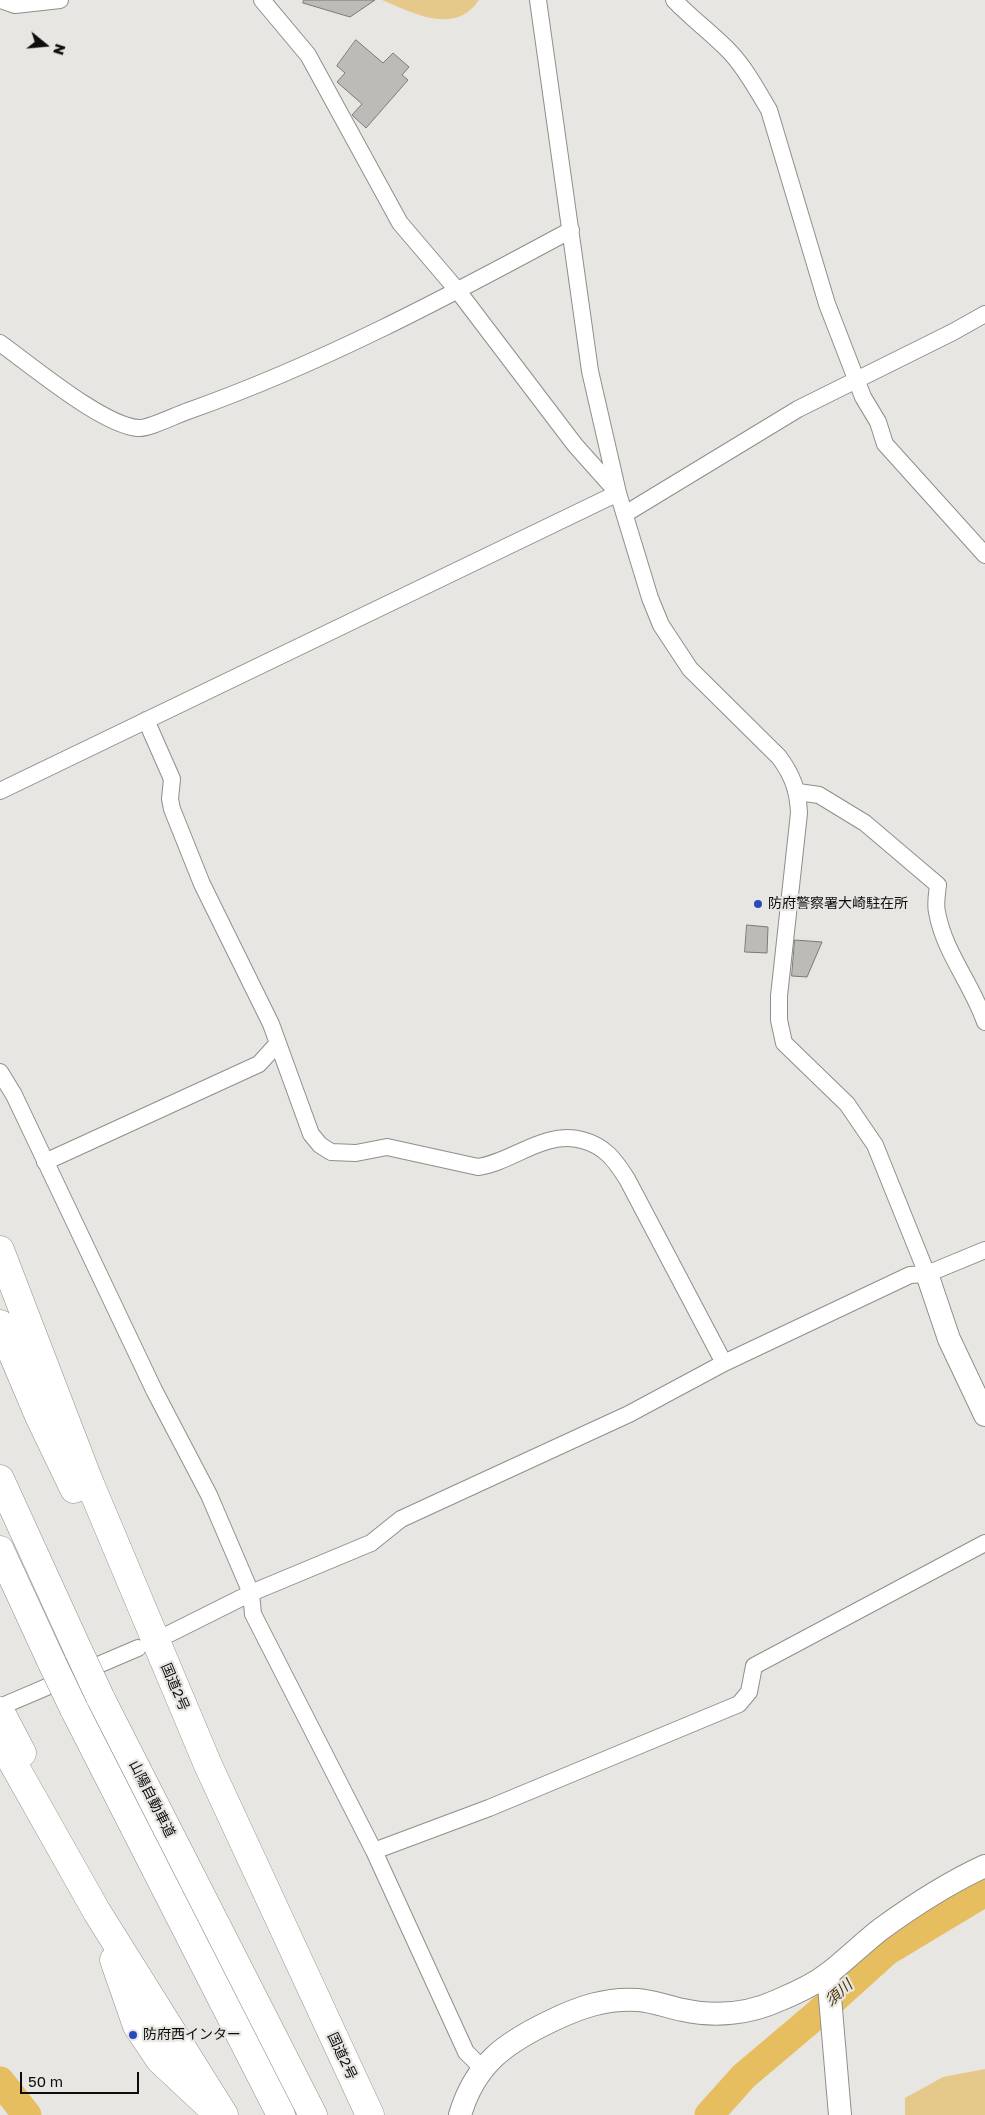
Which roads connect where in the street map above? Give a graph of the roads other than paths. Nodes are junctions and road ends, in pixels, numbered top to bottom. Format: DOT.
graph roads {
  1 [pos="1,0"];
  2 [pos="60,0"];
  3 [pos="262,0"];
  4 [pos="538,0"];
  5 [pos="674,0"];
  6 [pos="571,230"];
  7 [pos="458,291"];
  8 [pos="985,314"];
  9 [pos="0,343"];
  10 [pos="857,378"];
  11 [pos="618,492"];
  12 [pos="625,514"];
  13 [pos="985,555"];
  14 [pos="146,720"];
  15 [pos="0,791"];
  16 [pos="798,792"];
  17 [pos="985,1022"];
  18 [pos="278,1043"];
  19 [pos="0,1072"];
  20 [pos="45,1162"];
  21 [pos="0,1250"];
  22 [pos="985,1250"];
  23 [pos="927,1274"];
  24 [pos="0,1324"];
  25 [pos="724,1363"];
  26 [pos="985,1415"];
  27 [pos="0,1479"];
  28 [pos="985,1543"];
  29 [pos="0,1550"];
  30 [pos="251,1592"];
  31 [pos="169,1634"];
  32 [pos="138,1648"];
  33 [pos="0,1707"];
  34 [pos="0,1711"];
  35 [pos="0,1740"];
  36 [pos="208,1765"];
  37 [pos="374,1851"];
  38 [pos="985,1866"];
  39 [pos="102,1920"];
  40 [pos="828,1978"];
  41 [pos="483,2069"];
  42 [pos="223,2115"];
  43 [pos="281,2115"];
  44 [pos="313,2115"];
  45 [pos="370,2115"];
  46 [pos="460,2115"];
  47 [pos="840,2115"];
  1 -- 2 [label="street"];
  3 -- 7 [label="street"];
  4 -- 6 [label="street"];
  5 -- 10 [label="street"];
  6 -- 7 [label="street"];
  6 -- 11 [label="street"];
  7 -- 9 [label="street"];
  7 -- 11 [label="street"];
  8 -- 10 [label="street"];
  10 -- 12 [label="street"];
  10 -- 13 [label="street"];
  11 -- 12 [label="street"];
  11 -- 14 [label="street"];
  12 -- 16 [label="street"];
  14 -- 15 [label="street"];
  14 -- 18 [label="street"];
  16 -- 17 [label="street"];
  16 -- 23 [label="street"];
  18 -- 20 [label="street"];
  18 -- 25 [label="street"];
  19 -- 20 [label="street"];
  20 -- 30 [label="street"];
  21 -- 36 [label="highway, 国道2号"];
  22 -- 23 [label="street"];
  23 -- 25 [label="street"];
  23 -- 26 [label="street"];
  24 -- 36 [label="highway"];
  25 -- 30 [label="street"];
  27 -- 44 [label="highway, 山陽自動車道, bridge"];
  28 -- 37 [label="street"];
  29 -- 43 [label="highway, 山陽自動車道, bridge"];
  30 -- 31 [label="street"];
  30 -- 37 [label="street"];
  32 -- 33 [label="street"];
  34 -- 39 [label="highway"];
  35 -- 39 [label="highway"];
  36 -- 45 [label="highway, 国道2号"];
  37 -- 41 [label="street"];
  38 -- 40 [label="street"];
  39 -- 42 [label="highway"];
  40 -- 41 [label="street"];
  40 -- 47 [label="street"];
  41 -- 46 [label="street"];
}
